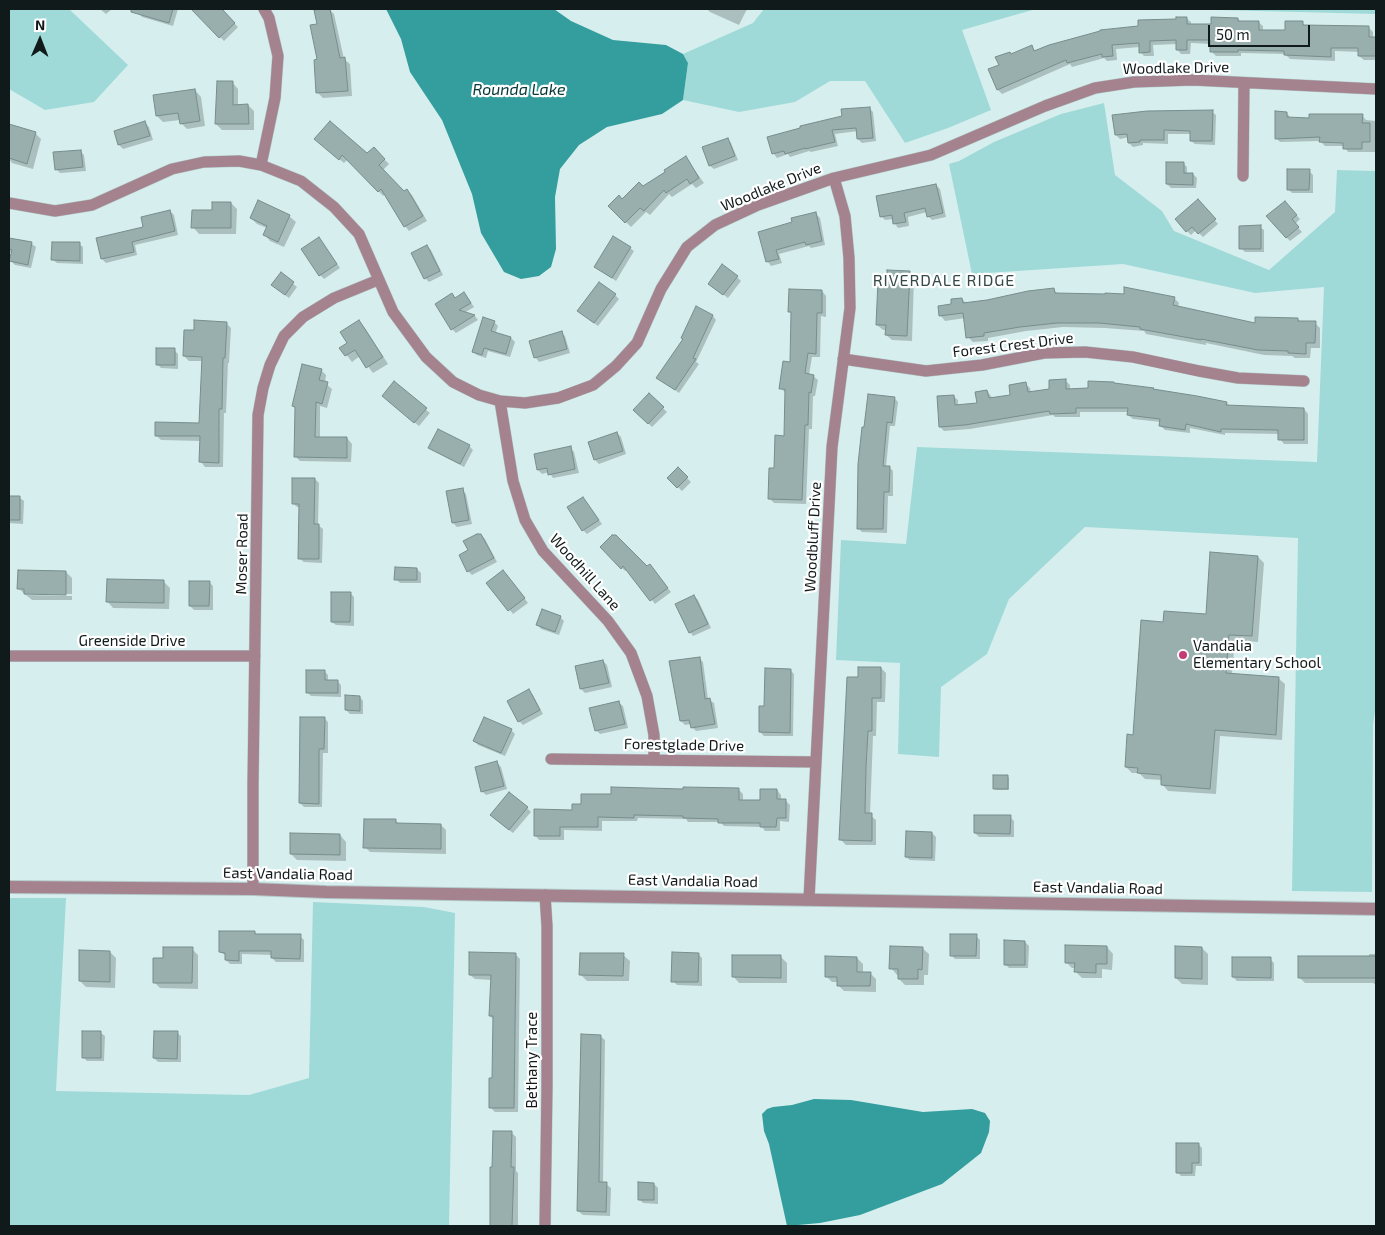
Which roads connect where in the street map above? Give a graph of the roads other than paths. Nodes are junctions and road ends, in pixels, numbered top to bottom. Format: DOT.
graph roads {
  1 [pos="264,9"];
  2 [pos="1244,82"];
  3 [pos="1376,89"];
  4 [pos="261,165"];
  5 [pos="1243,176"];
  6 [pos="834,178"];
  7 [pos="9,203"];
  8 [pos="378,280"];
  9 [pos="844,359"];
  10 [pos="1304,381"];
  11 [pos="500,401"];
  12 [pos="9,656"];
  13 [pos="255,656"];
  14 [pos="551,759"];
  15 [pos="654,760"];
  16 [pos="816,762"];
  17 [pos="9,888"];
  18 [pos="253,889"];
  19 [pos="545,895"];
  20 [pos="809,899"];
  21 [pos="1376,909"];
  22 [pos="545,1226"];
  1 -- 4 [label="street"];
  2 -- 3 [label="street, Woodlake Drive"];
  2 -- 5 [label="street"];
  2 -- 6 [label="street, Woodlake Drive"];
  4 -- 7 [label="street, Woodlake Drive"];
  4 -- 8 [label="street, Woodlake Drive"];
  6 -- 9 [label="street, Woodbluff Drive"];
  6 -- 11 [label="street, Woodlake Drive"];
  8 -- 11 [label="street, Woodlake Drive"];
  8 -- 13 [label="street, Moser Road"];
  9 -- 10 [label="street, Forest Crest Drive"];
  9 -- 16 [label="street, Woodbluff Drive"];
  11 -- 15 [label="street, Woodhill Lane"];
  12 -- 13 [label="street, Greenside Drive"];
  13 -- 18 [label="street, Moser Road"];
  14 -- 15 [label="street, Forestglade Drive"];
  15 -- 16 [label="street, Forestglade Drive"];
  16 -- 20 [label="street, Woodbluff Drive"];
  17 -- 18 [label="street, East Vandalia Road"];
  18 -- 19 [label="street, East Vandalia Road"];
  19 -- 20 [label="street, East Vandalia Road"];
  19 -- 22 [label="street, Bethany Trace"];
  20 -- 21 [label="street, East Vandalia Road"];
}
